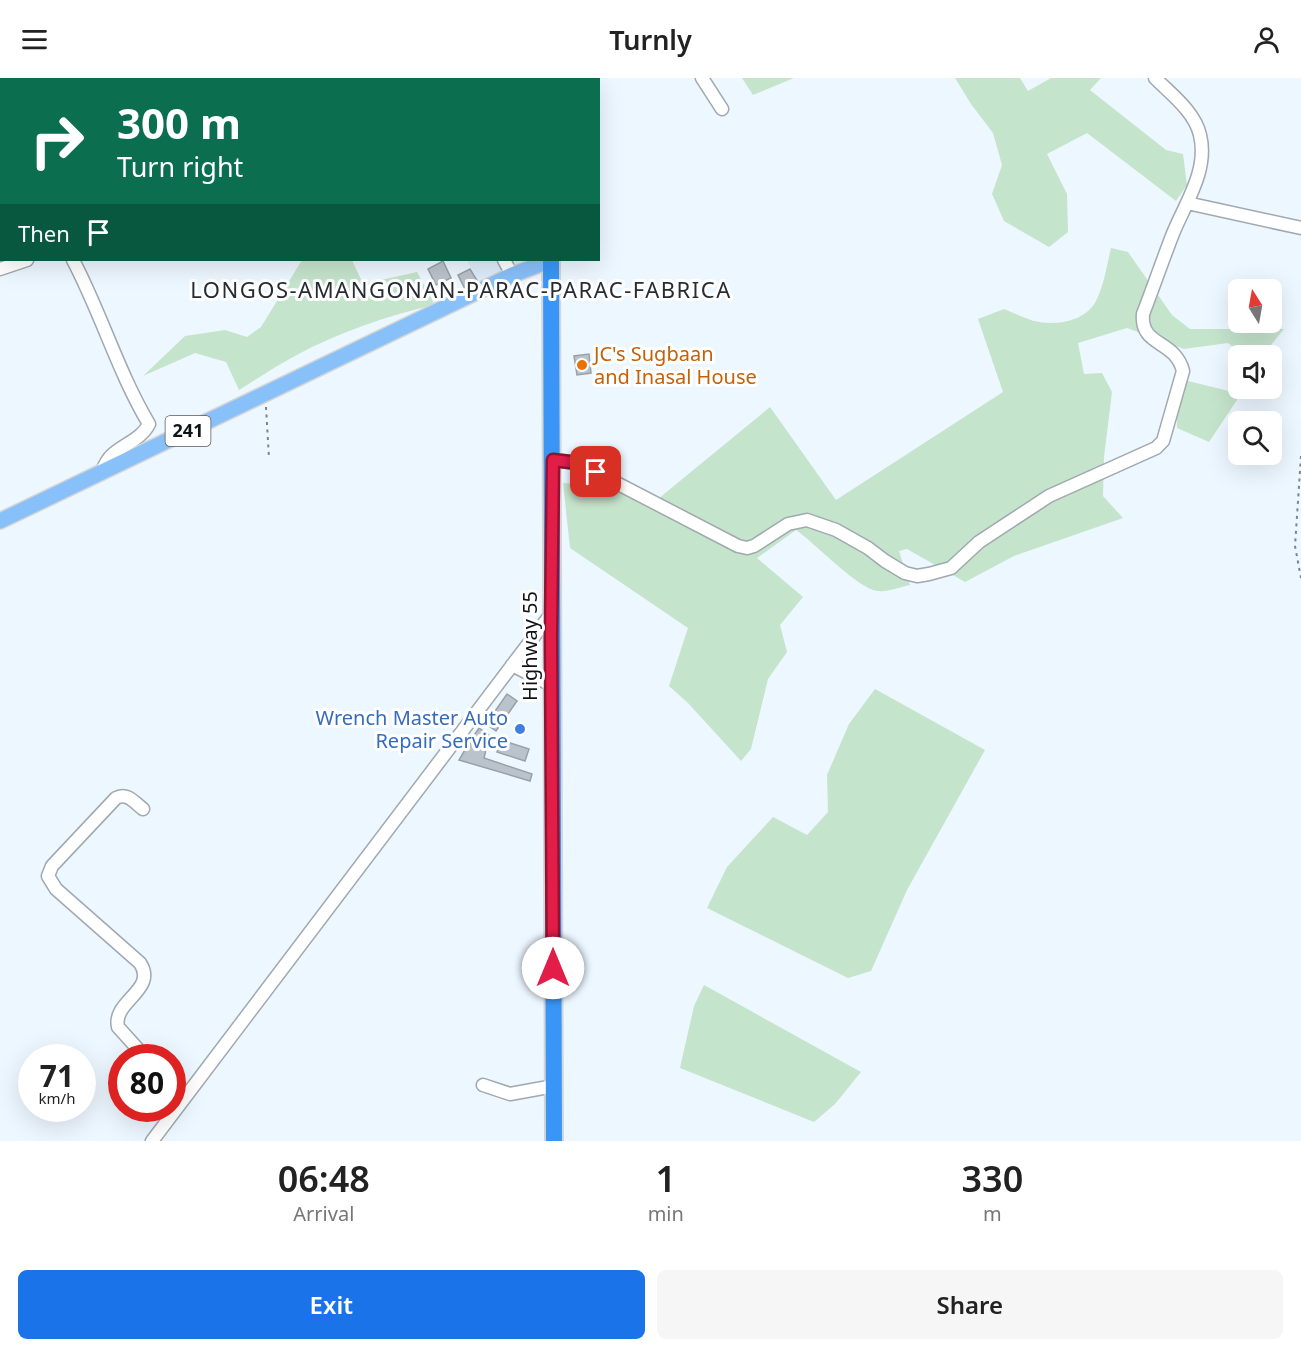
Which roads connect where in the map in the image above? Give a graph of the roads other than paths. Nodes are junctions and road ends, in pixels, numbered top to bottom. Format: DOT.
graph roads {
  1 [pos="702,78"];
  2 [pos="1155,78"];
  3 [pos="722,109"];
  4 [pos="1187,203"];
  5 [pos="1301,228"];
  6 [pos="24,261"];
  7 [pos="74,261"];
  8 [pos="505,261"];
  9 [pos="548,261"];
  10 [pos="551,261"];
  11 [pos="0,268"];
  12 [pos="512,274"];
  13 [pos="565,461"];
  14 [pos="101,473"];
  15 [pos="0,521"];
  16 [pos="551,614"];
  17 [pos="512,665"];
  18 [pos="551,685"];
  19 [pos="143,809"];
  20 [pos="133,1044"];
  21 [pos="483,1085"];
  22 [pos="554,1086"];
  23 [pos="186,1094"];
  24 [pos="166,1122"];
  25 [pos="152,1141"];
  26 [pos="554,1141"];
  1 -- 3 [label="street"];
  2 -- 4 [label="street"];
  4 -- 5 [label="street"];
  4 -- 13 [label="street"];
  6 -- 11 [label="street"];
  7 -- 14 [label="street"];
  8 -- 12 [label="street"];
  9 -- 12 [label="main road, 241"];
  10 -- 13 [label="highway, Highway 55"];
  12 -- 14 [label="main road, 241"];
  13 -- 16 [label="highway, Highway 55"];
  14 -- 15 [label="main road, 241"];
  16 -- 17 [label="street"];
  16 -- 18 [label="highway, Highway 55"];
  17 -- 18 [label="street"];
  17 -- 23 [label="street"];
  18 -- 22 [label="highway, Highway 55"];
  19 -- 20 [label="street"];
  21 -- 22 [label="street"];
  22 -- 26 [label="highway, Highway 55"];
  24 -- 25 [label="street"];
}
